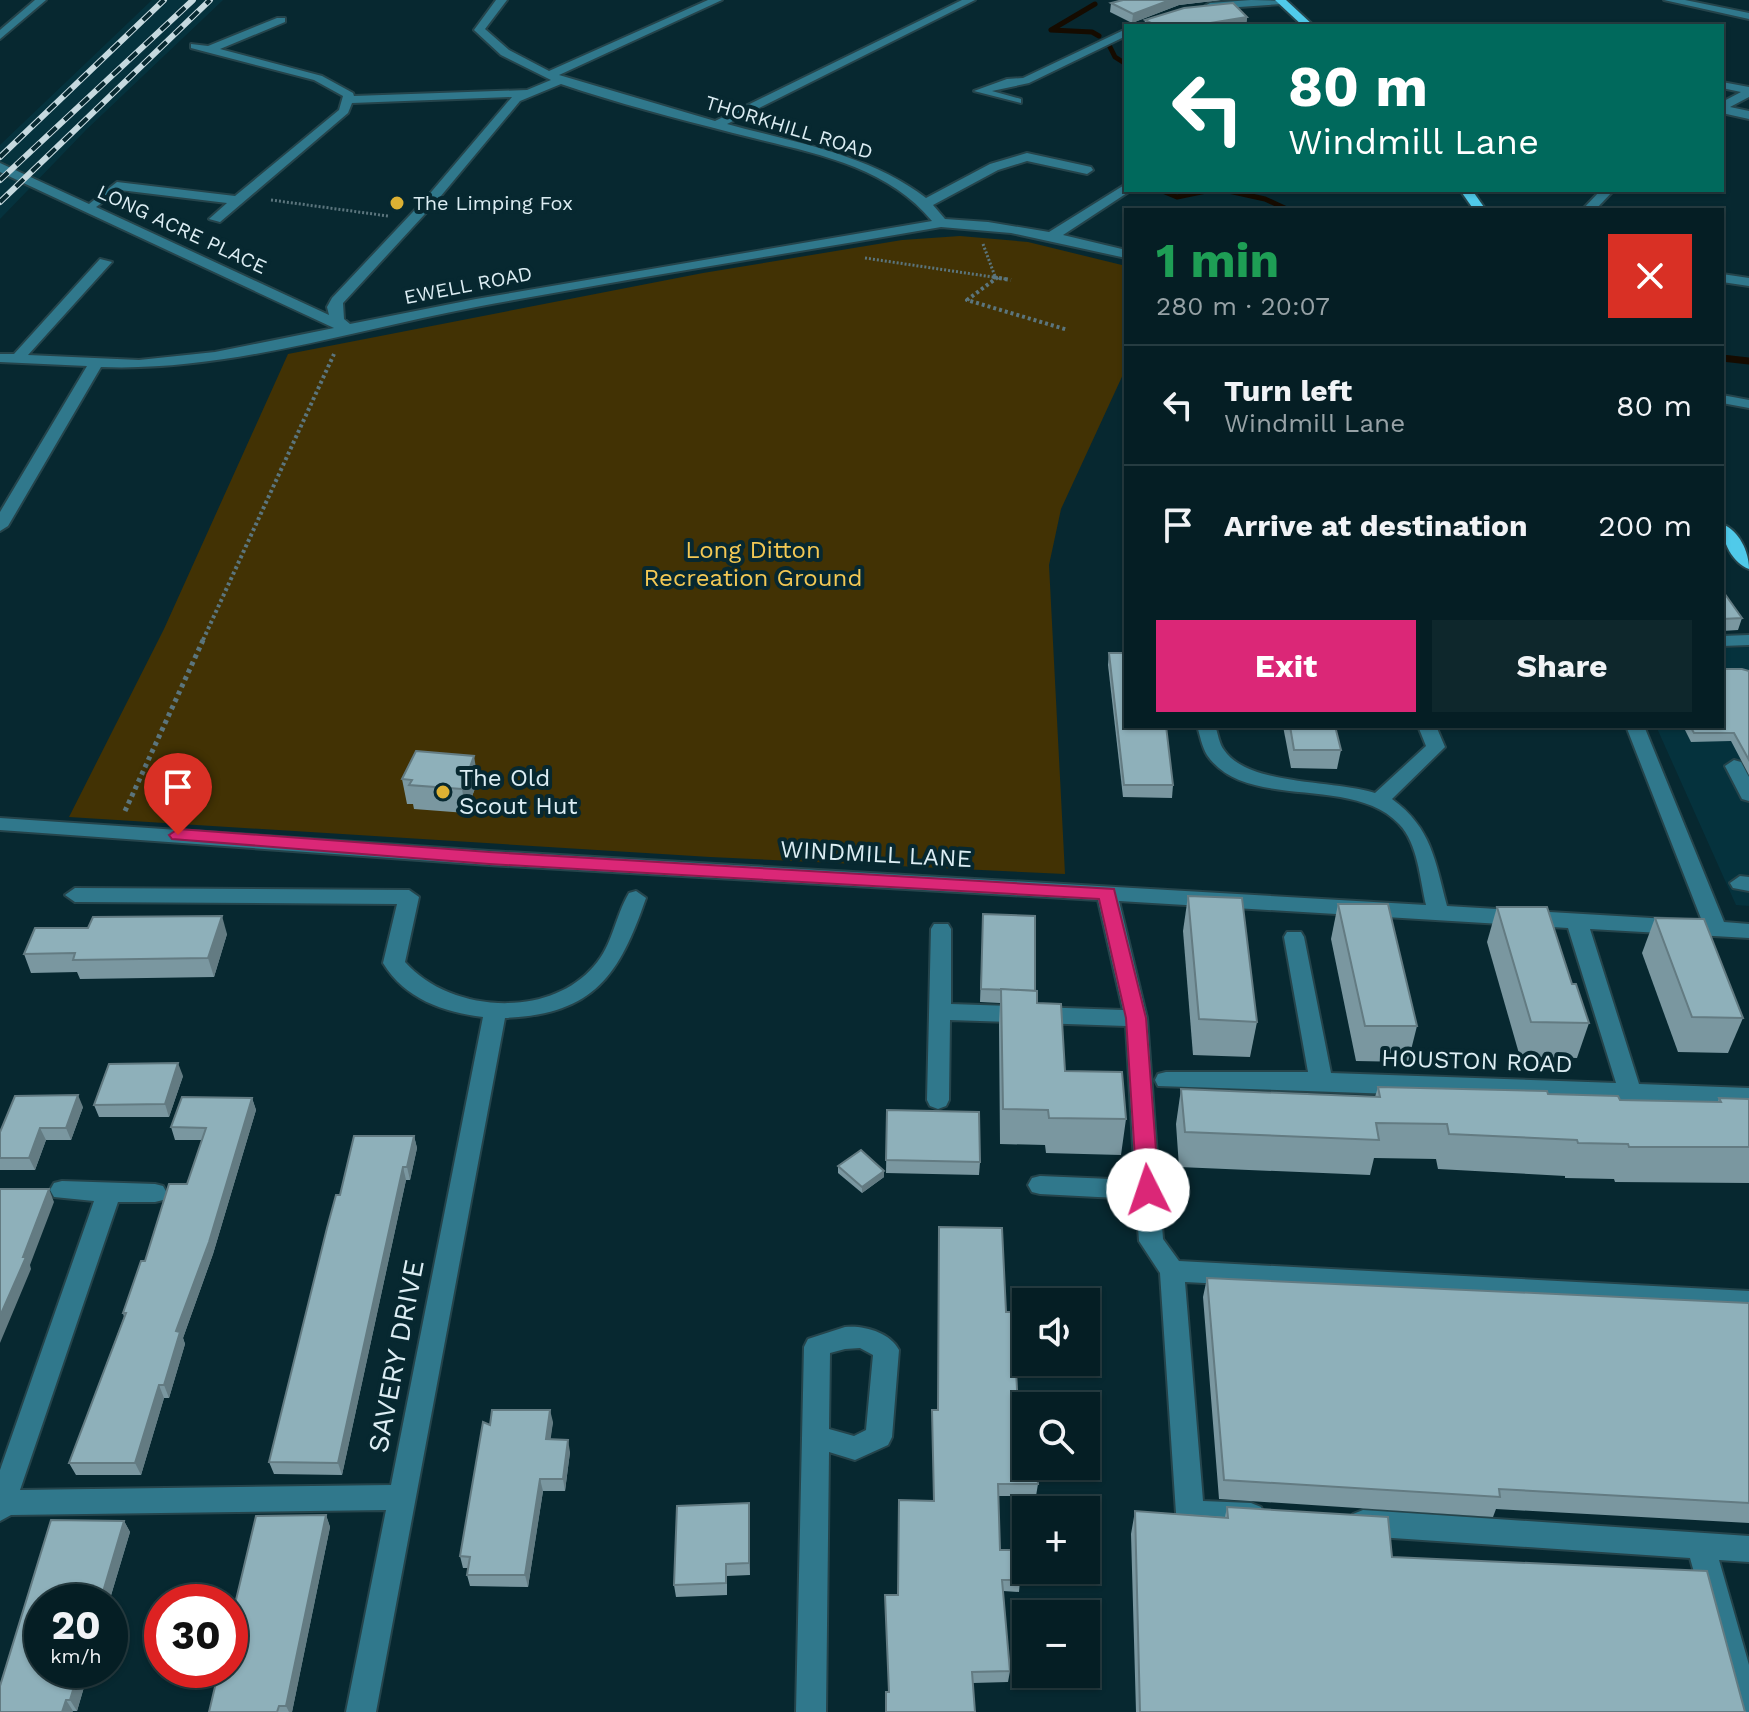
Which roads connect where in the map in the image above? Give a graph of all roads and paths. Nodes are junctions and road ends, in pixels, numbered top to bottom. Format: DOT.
graph roads {
  1 [pos="41,0"];
  2 [pos="502,0"];
  3 [pos="717,0"];
  4 [pos="970,0"];
  5 [pos="1669,0"];
  6 [pos="1281,1"];
  7 [pos="1202,7"];
  8 [pos="1749,16"];
  9 [pos="0,19"];
  10 [pos="18,20"];
  11 [pos="281,20"];
  12 [pos="1307,24"];
  13 [pos="1124,33"];
  14 [pos="0,36"];
  15 [pos="195,46"];
  16 [pos="210,49"];
  17 [pos="554,78"];
  18 [pos="1724,85"];
  19 [pos="1749,91"];
  20 [pos="524,93"];
  21 [pos="349,100"];
  22 [pos="1017,101"];
  23 [pos="1724,107"];
  24 [pos="1724,109"];
  25 [pos="1749,115"];
  26 [pos="716,125"];
  27 [pos="0,167"];
  28 [pos="1087,170"];
  29 [pos="1124,189"];
  30 [pos="1606,192"];
  31 [pos="240,198"];
  32 [pos="95,203"];
  33 [pos="925,204"];
  34 [pos="1590,208"];
  35 [pos="215,219"];
  36 [pos="412,220"];
  37 [pos="941,223"];
  38 [pos="983,224"];
  39 [pos="1052,236"];
  40 [pos="840,238"];
  41 [pos="1124,254"];
  42 [pos="105,262"];
  43 [pos="998,278"];
  44 [pos="1724,278"];
  45 [pos="1011,280"];
  46 [pos="1749,282"];
  47 [pos="346,328"];
  48 [pos="1068,330"];
  49 [pos="0,358"];
  50 [pos="17,360"];
  51 [pos="95,364"];
  52 [pos="1724,399"];
  53 [pos="1749,404"];
  54 [pos="0,526"];
  55 [pos="1724,532"];
  56 [pos="1749,563"];
  57 [pos="1749,640"];
  58 [pos="1724,641"];
  59 [pos="1206,728"];
  60 [pos="1428,728"];
  61 [pos="1636,728"];
  62 [pos="1734,766"];
  63 [pos="1749,795"];
  64 [pos="1379,800"];
  65 [pos="0,824"];
  66 [pos="116,831"];
  67 [pos="1107,893"];
  68 [pos="75,895"];
  69 [pos="636,898"];
  70 [pos="1438,913"];
  71 [pos="1577,922"];
  72 [pos="941,929"];
  73 [pos="1716,929"];
  74 [pos="1749,931"];
  75 [pos="1294,937"];
  76 [pos="495,1011"];
  77 [pos="940,1012"];
  78 [pos="1136,1018"];
  79 [pos="1166,1080"];
  80 [pos="1321,1081"];
  81 [pos="1631,1094"];
  82 [pos="1749,1097"];
  83 [pos="938,1100"];
  84 [pos="1040,1185"];
  85 [pos="62,1190"];
  86 [pos="1148,1190"];
  87 [pos="109,1192"];
  88 [pos="155,1193"];
  89 [pos="1172,1271"];
  90 [pos="1749,1301"];
  91 [pos="815,1437"];
  92 [pos="402,1497"];
  93 [pos="1,1506"];
  94 [pos="1279,1518"];
  95 [pos="1341,1522"];
  96 [pos="1701,1547"];
  97 [pos="1749,1549"];
  98 [pos="361,1712"];
  99 [pos="811,1712"];
  100 [pos="1748,1712"];
  1 -- 10 [label="street"];
  2 -- 17 [label="street, THORKHILL ROAD"];
  3 -- 17 [label="street"];
  4 -- 26 [label="street"];
  5 -- 8 [label="street"];
  6 -- 7 [label="street"];
  6 -- 12 [label="main road"];
  9 -- 10 [label="street"];
  10 -- 14 [label="street"];
  11 -- 16 [label="street"];
  13 -- 22 [label="street"];
  15 -- 16 [label="street"];
  16 -- 21 [label="street"];
  17 -- 20 [label="street"];
  17 -- 26 [label="street, THORKHILL ROAD"];
  18 -- 19 [label="street"];
  19 -- 23 [label="street"];
  20 -- 21 [label="street"];
  20 -- 36 [label="street"];
  21 -- 31 [label="street"];
  24 -- 25 [label="street"];
  26 -- 33 [label="street, THORKHILL ROAD"];
  27 -- 47 [label="street, LONG ACRE PLACE"];
  28 -- 33 [label="street"];
  29 -- 39 [label="street"];
  30 -- 34 [label="street"];
  31 -- 32 [label="street"];
  31 -- 35 [label="street"];
  31 -- 36 [label="path"];
  33 -- 37 [label="street, THORKHILL ROAD"];
  36 -- 47 [label="street"];
  37 -- 38 [label="street"];
  37 -- 40 [label="street, EWELL ROAD"];
  38 -- 39 [label="street"];
  38 -- 43 [label="path"];
  39 -- 41 [label="street"];
  40 -- 43 [label="path"];
  40 -- 47 [label="street, EWELL ROAD"];
  42 -- 50 [label="street"];
  43 -- 45 [label="path"];
  43 -- 48 [label="path"];
  44 -- 46 [label="street"];
  47 -- 51 [label="street, EWELL ROAD"];
  47 -- 66 [label="path"];
  49 -- 50 [label="street, EWELL ROAD"];
  50 -- 51 [label="street, EWELL ROAD"];
  51 -- 54 [label="street"];
  52 -- 53 [label="street"];
  55 -- 56 [label="main road"];
  57 -- 58 [label="street"];
  59 -- 64 [label="street"];
  60 -- 64 [label="street"];
  61 -- 73 [label="street"];
  62 -- 63 [label="street"];
  64 -- 70 [label="street"];
  65 -- 66 [label="street, WINDMILL LANE"];
  66 -- 67 [label="street, WINDMILL LANE"];
  67 -- 70 [label="street, WINDMILL LANE"];
  67 -- 78 [label="street"];
  68 -- 76 [label="street"];
  69 -- 76 [label="street"];
  70 -- 71 [label="street, WINDMILL LANE"];
  71 -- 73 [label="street, WINDMILL LANE"];
  71 -- 81 [label="street"];
  72 -- 77 [label="street"];
  73 -- 74 [label="street, WINDMILL LANE"];
  75 -- 80 [label="street"];
  76 -- 92 [label="street, SAVERY DRIVE"];
  77 -- 78 [label="street"];
  77 -- 83 [label="street"];
  78 -- 86 [label="street"];
  79 -- 80 [label="street, HOUSTON ROAD"];
  80 -- 81 [label="street, HOUSTON ROAD"];
  81 -- 82 [label="street, HOUSTON ROAD"];
  84 -- 86 [label="street"];
  85 -- 87 [label="street"];
  86 -- 89 [label="street"];
  87 -- 88 [label="street"];
  87 -- 93 [label="street"];
  89 -- 90 [label="street"];
  89 -- 94 [label="street"];
  91 -- 99 [label="street"];
  92 -- 93 [label="street"];
  92 -- 98 [label="street, SAVERY DRIVE"];
  95 -- 96 [label="street"];
  96 -- 97 [label="street"];
  96 -- 100 [label="street"];
}
